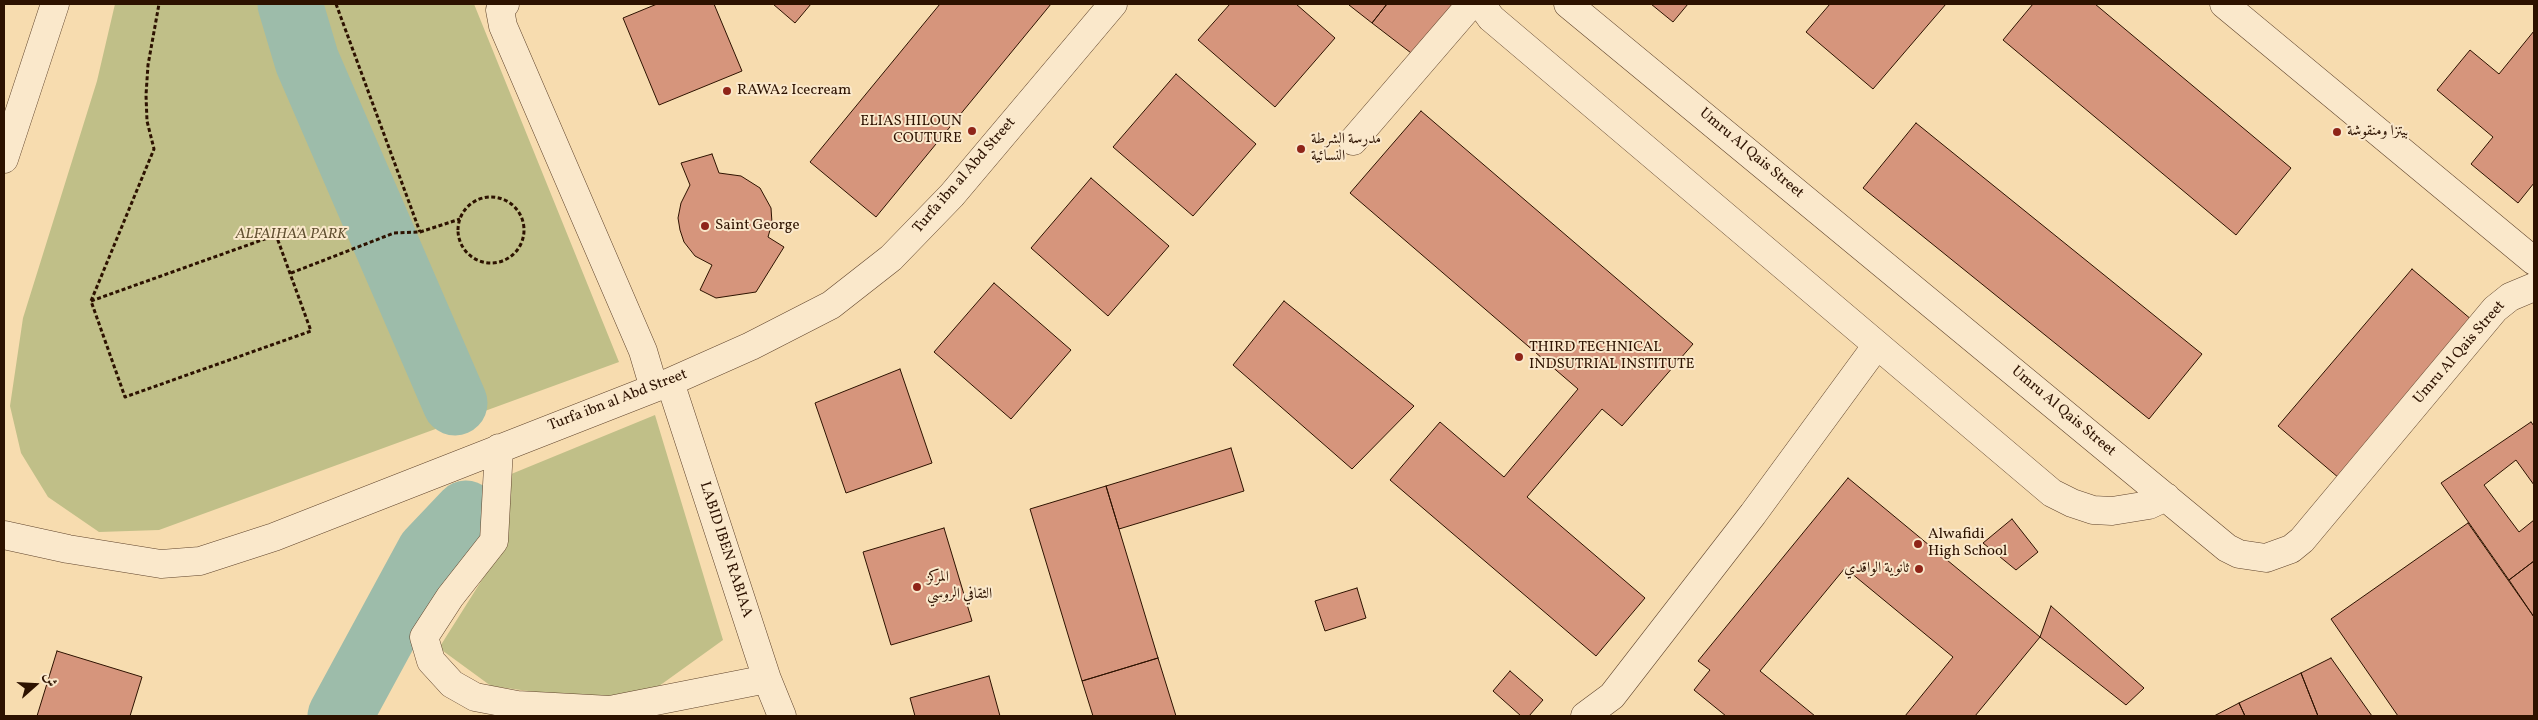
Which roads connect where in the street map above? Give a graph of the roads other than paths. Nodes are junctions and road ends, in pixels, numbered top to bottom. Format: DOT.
graph roads {
  1 [pos="56,4"];
  2 [pos="505,4"];
  3 [pos="1112,4"];
  4 [pos="1471,4"];
  5 [pos="1481,4"];
  6 [pos="1568,4"];
  7 [pos="2224,4"];
  8 [pos="1352,141"];
  9 [pos="4,160"];
  10 [pos="2534,261"];
  11 [pos="2534,287"];
  12 [pos="1877,345"];
  13 [pos="662,385"];
  14 [pos="499,448"];
  15 [pos="2166,497"];
  16 [pos="8,530"];
  17 [pos="767,680"];
  18 [pos="782,716"];
  19 [pos="1585,716"];
  1 -- 9 [label="street"];
  2 -- 13 [label="street, LABID IBEN RABIAA"];
  3 -- 13 [label="street, Turfa ibn al Abd Street"];
  4 -- 8 [label="street"];
  5 -- 12 [label="street"];
  6 -- 15 [label="street, Umru Al Qais Street"];
  7 -- 10 [label="street"];
  11 -- 15 [label="street, Umru Al Qais Street"];
  12 -- 15 [label="street"];
  12 -- 19 [label="street"];
  13 -- 14 [label="street, Turfa ibn al Abd Street"];
  13 -- 17 [label="street, LABID IBEN RABIAA"];
  14 -- 16 [label="street, Turfa ibn al Abd Street"];
  14 -- 17 [label="street"];
  17 -- 18 [label="street, LABID IBEN RABIAA"];
}
